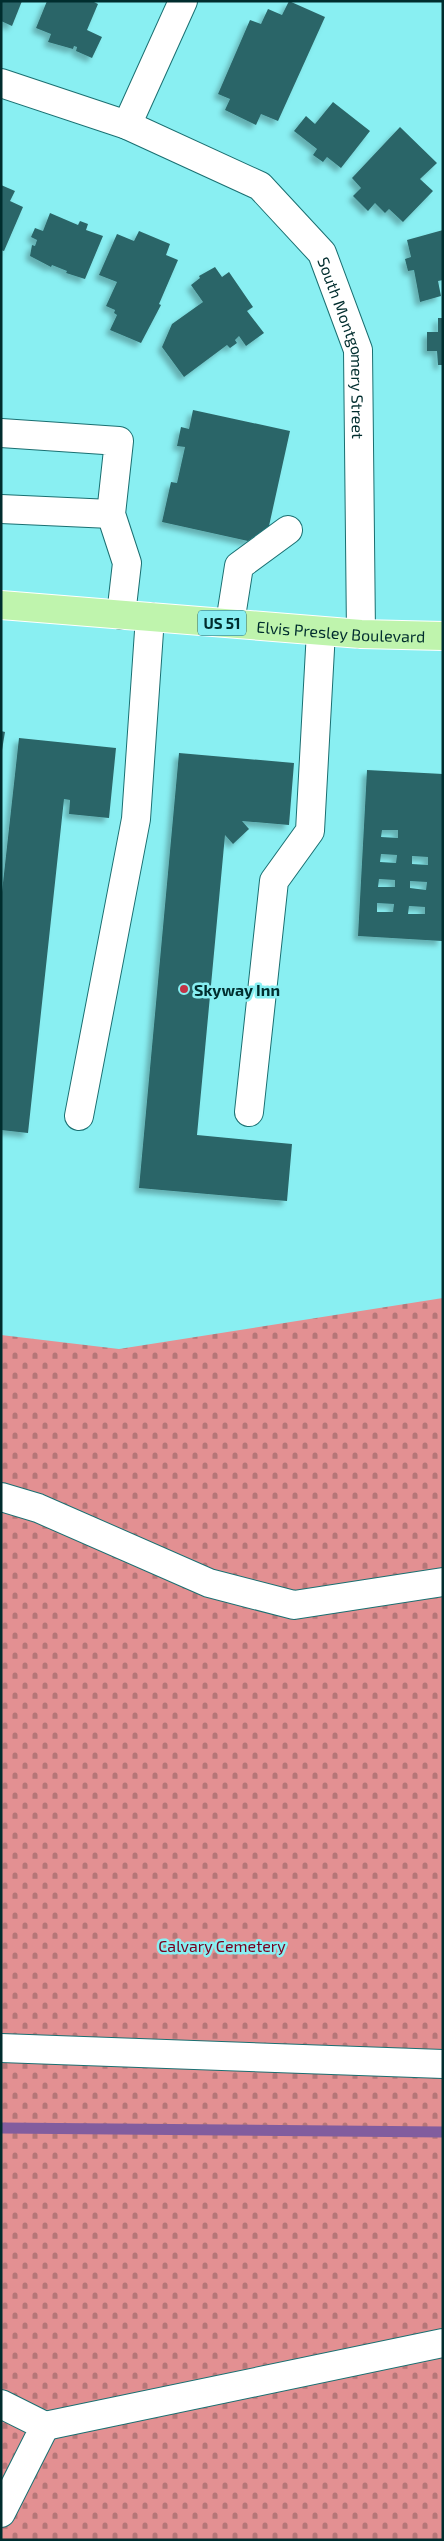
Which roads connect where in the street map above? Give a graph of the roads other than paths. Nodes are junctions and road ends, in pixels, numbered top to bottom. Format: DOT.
graph roads {
  1 [pos="183,1"];
  2 [pos="1,83"];
  3 [pos="127,125"];
  4 [pos="1,433"];
  5 [pos="1,509"];
  6 [pos="110,514"];
  7 [pos="288,530"];
  8 [pos="1,605"];
  9 [pos="121,615"];
  10 [pos="150,616"];
  11 [pos="230,623"];
  12 [pos="321,631"];
  13 [pos="361,634"];
  14 [pos="443,636"];
  15 [pos="249,1112"];
  16 [pos="78,1116"];
  17 [pos="1,1497"];
  18 [pos="443,1582"];
  19 [pos="1,2048"];
  20 [pos="443,2064"];
  21 [pos="443,2343"];
  22 [pos="1,2404"];
  23 [pos="45,2426"];
  24 [pos="1,2513"];
  1 -- 3 [label="street"];
  2 -- 3 [label="street, South Montgomery Street"];
  3 -- 13 [label="street, South Montgomery Street"];
  4 -- 6 [label="street"];
  5 -- 6 [label="street"];
  6 -- 9 [label="street"];
  7 -- 11 [label="street"];
  8 -- 9 [label="main road, Elvis Presley Boulevard / US 51"];
  9 -- 10 [label="main road, Elvis Presley Boulevard / US 51"];
  10 -- 11 [label="main road, Elvis Presley Boulevard / US 51"];
  10 -- 16 [label="street"];
  11 -- 12 [label="main road, Elvis Presley Boulevard / US 51"];
  12 -- 13 [label="main road, Elvis Presley Boulevard / US 51"];
  12 -- 15 [label="street"];
  13 -- 14 [label="main road, Elvis Presley Boulevard / US 51"];
  17 -- 18 [label="street"];
  19 -- 20 [label="street"];
  21 -- 23 [label="street"];
  22 -- 23 [label="street"];
  23 -- 24 [label="street"];
}
